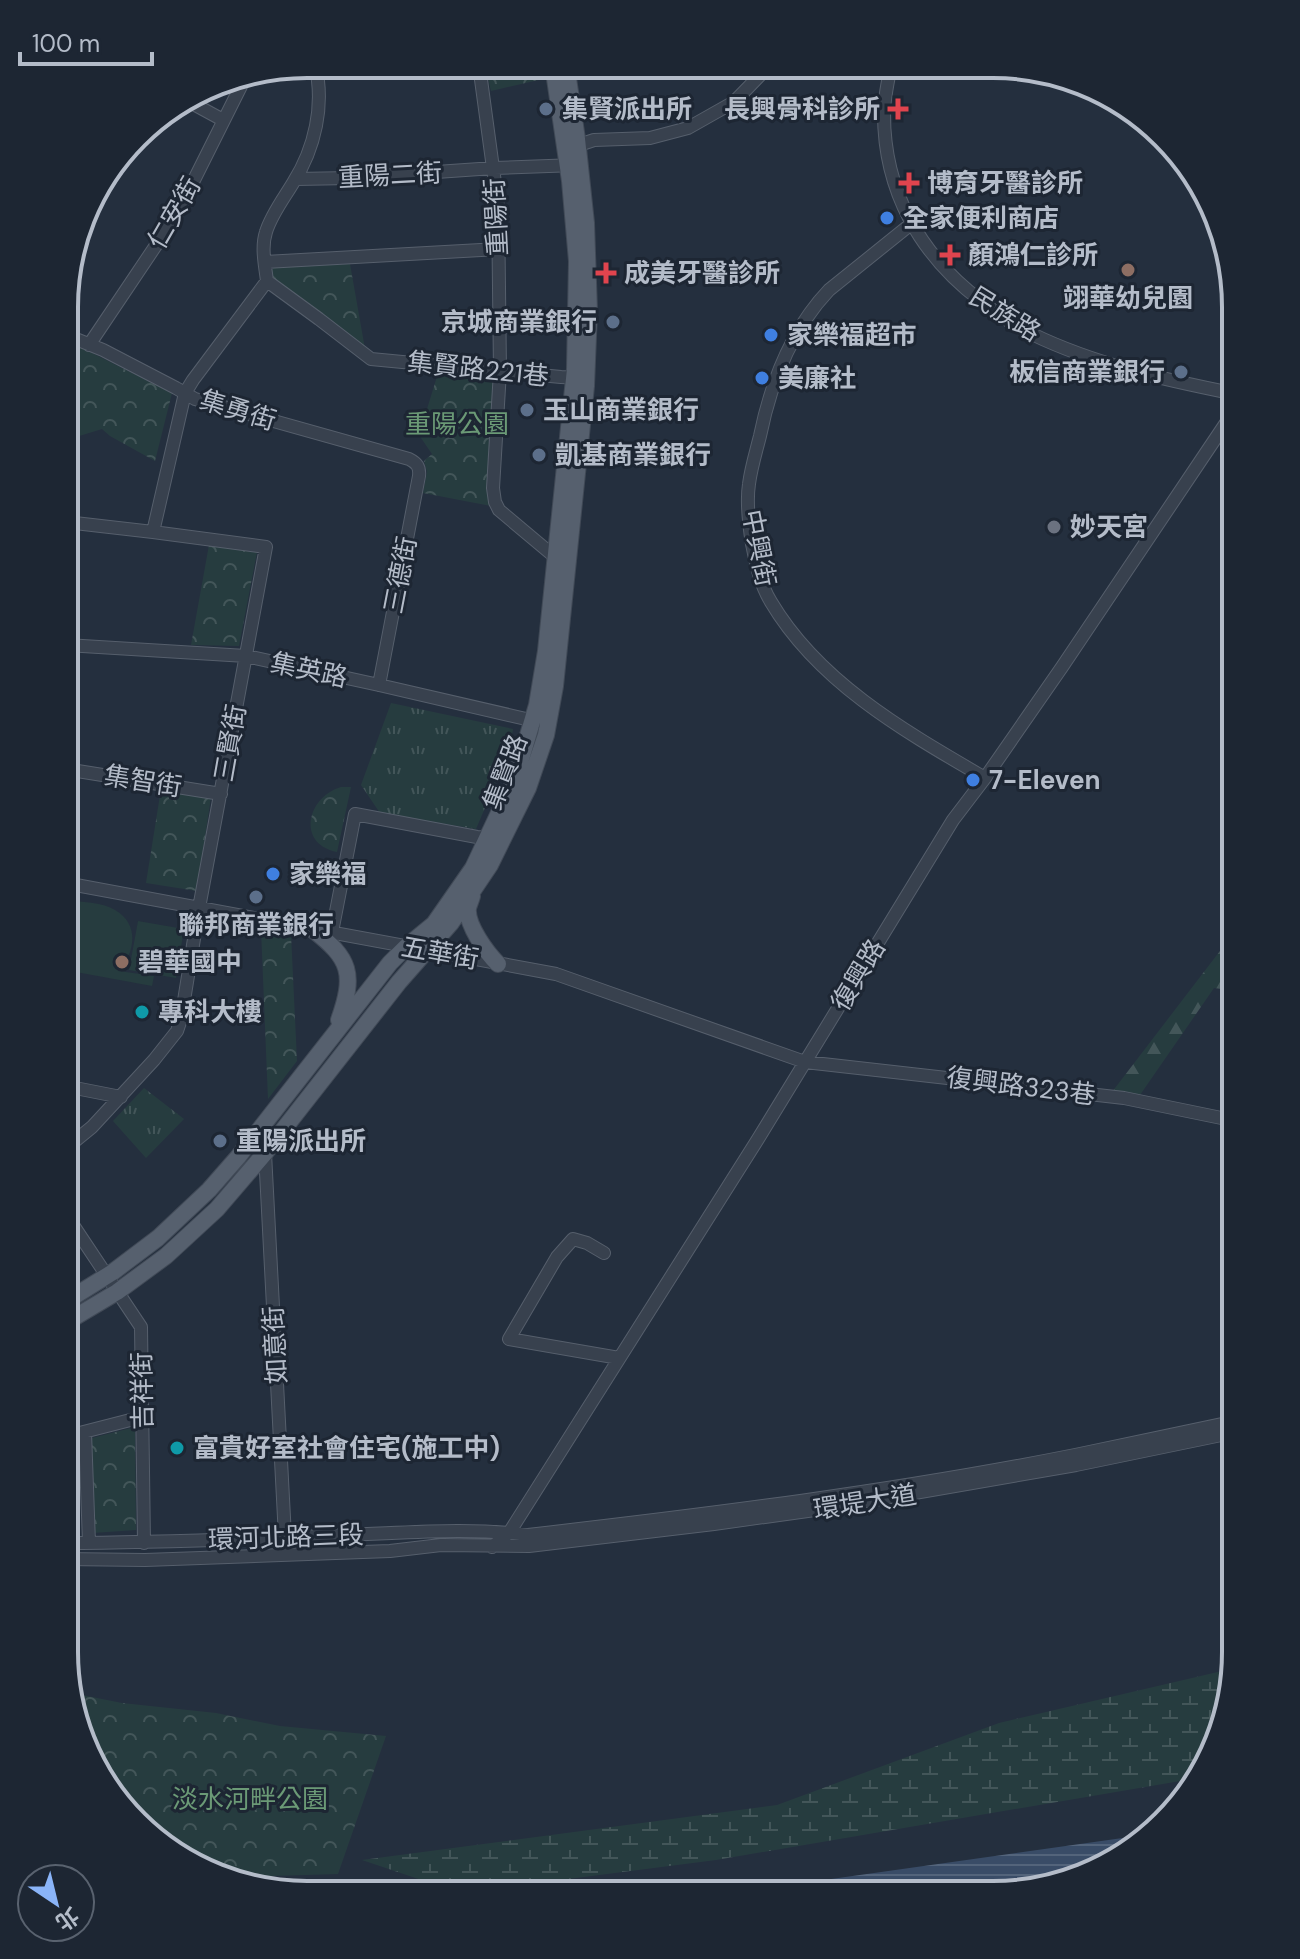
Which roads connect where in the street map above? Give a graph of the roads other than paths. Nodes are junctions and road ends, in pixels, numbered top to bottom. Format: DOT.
graph roads {
  1 [pos="317,78"];
  2 [pos="481,78"];
  3 [pos="556,78"];
  4 [pos="567,78"];
  5 [pos="757,78"];
  6 [pos="889,78"];
  7 [pos="240,88"];
  8 [pos="197,106"];
  9 [pos="223,120"];
  10 [pos="572,147"];
  11 [pos="574,165"];
  12 [pos="494,168"];
  13 [pos="296,179"];
  14 [pos="911,224"];
  15 [pos="499,249"];
  16 [pos="265,262"];
  17 [pos="267,281"];
  18 [pos="78,340"];
  19 [pos="89,345"];
  20 [pos="500,371"];
  21 [pos="580,378"];
  22 [pos="1222,391"];
  23 [pos="185,393"];
  24 [pos="1222,429"];
  25 [pos="418,466"];
  26 [pos="78,523"];
  27 [pos="153,532"];
  28 [pos="555,557"];
  29 [pos="78,646"];
  30 [pos="246,656"];
  31 [pos="379,685"];
  32 [pos="540,723"];
  33 [pos="78,771"];
  34 [pos="985,778"];
  35 [pos="221,794"];
  36 [pos="488,838"];
  37 [pos="78,885"];
  38 [pos="473,893"];
  39 [pos="199,908"];
  40 [pos="312,929"];
  41 [pos="332,932"];
  42 [pos="406,947"];
  43 [pos="429,950"];
  44 [pos="498,964"];
  45 [pos="333,1035"];
  46 [pos="805,1062"];
  47 [pos="78,1089"];
  48 [pos="121,1097"];
  49 [pos="1222,1118"];
  50 [pos="78,1138"];
  51 [pos="265,1153"];
  52 [pos="78,1232"];
  53 [pos="604,1253"];
  54 [pos="107,1276"];
  55 [pos="117,1292"];
  56 [pos="78,1294"];
  57 [pos="78,1315"];
  58 [pos="619,1358"];
  59 [pos="142,1417"];
  60 [pos="1222,1424"];
  61 [pos="85,1432"];
  62 [pos="78,1434"];
  63 [pos="1222,1434"];
  64 [pos="1075,1460"];
  65 [pos="969,1479"];
  66 [pos="509,1533"];
  67 [pos="337,1535"];
  68 [pos="285,1537"];
  69 [pos="78,1543"];
  70 [pos="89,1543"];
  71 [pos="144,1543"];
  72 [pos="492,1547"];
  73 [pos="337,1553"];
  74 [pos="78,1559"];
  1 -- 13 [label="street"];
  2 -- 12 [label="street, 重陽街"];
  3 -- 10 [label="main road, 集賢路"];
  4 -- 10 [label="main road, 集賢路"];
  5 -- 10 [label="street"];
  6 -- 14 [label="street, 民族路"];
  7 -- 9 [label="street, 仁安街"];
  8 -- 9 [label="street"];
  9 -- 19 [label="street, 仁安街"];
  10 -- 11 [label="main road, 集賢路"];
  11 -- 12 [label="street, 重陽二街"];
  11 -- 21 [label="main road, 集賢路"];
  12 -- 13 [label="street, 重陽二街"];
  12 -- 15 [label="street, 重陽街"];
  13 -- 16 [label="street"];
  14 -- 22 [label="street, 民族路"];
  14 -- 34 [label="street, 中興街"];
  15 -- 16 [label="street"];
  15 -- 20 [label="street, 重陽街"];
  16 -- 17 [label="street"];
  17 -- 20 [label="street, 集賢路221巷"];
  17 -- 23 [label="street"];
  18 -- 19 [label="street, 集勇街"];
  19 -- 23 [label="street, 集勇街"];
  20 -- 21 [label="street, 集賢路221巷"];
  20 -- 28 [label="street, 重陽街"];
  21 -- 28 [label="main road, 集賢路"];
  21 -- 32 [label="main road, 集賢路"];
  23 -- 25 [label="street, 集勇街"];
  23 -- 27 [label="street"];
  24 -- 34 [label="street, 復興路"];
  25 -- 31 [label="street, 三德街"];
  26 -- 27 [label="street"];
  27 -- 30 [label="street, 三賢街"];
  28 -- 32 [label="main road, 集賢路"];
  29 -- 30 [label="street, 集英路"];
  30 -- 31 [label="street, 集英路"];
  30 -- 35 [label="street, 三賢街"];
  31 -- 32 [label="street, 集英路"];
  32 -- 36 [label="main road, 集賢路"];
  32 -- 38 [label="main road, 集賢路"];
  33 -- 35 [label="street, 集智街"];
  34 -- 46 [label="street, 復興路"];
  35 -- 39 [label="street, 三賢街"];
  36 -- 41 [label="street"];
  36 -- 42 [label="main road, 集賢路"];
  37 -- 39 [label="street, 五華街"];
  38 -- 43 [label="main road, 集賢路"];
  38 -- 44 [label="main road"];
  39 -- 40 [label="street, 五華街"];
  39 -- 48 [label="street, 三賢街"];
  40 -- 41 [label="street, 五華街"];
  40 -- 45 [label="main road"];
  41 -- 42 [label="street, 五華街"];
  42 -- 43 [label="street, 五華街"];
  42 -- 45 [label="main road, 集賢路"];
  43 -- 44 [label="street, 五華街"];
  43 -- 51 [label="main road, 集賢路"];
  44 -- 46 [label="street, 五華街"];
  45 -- 54 [label="main road, 集賢路"];
  46 -- 49 [label="street, 復興路323巷"];
  46 -- 58 [label="street, 復興路"];
  47 -- 48 [label="street"];
  48 -- 50 [label="street, 三賢街"];
  51 -- 55 [label="main road, 集賢路"];
  51 -- 68 [label="street, 如意街"];
  52 -- 54 [label="street, 吉祥街"];
  53 -- 58 [label="street"];
  54 -- 55 [label="street, 吉祥街"];
  54 -- 56 [label="main road, 集賢路"];
  55 -- 57 [label="main road, 集賢路"];
  55 -- 59 [label="street, 吉祥街"];
  58 -- 66 [label="street, 復興路"];
  59 -- 61 [label="street"];
  59 -- 71 [label="street, 吉祥街"];
  60 -- 64 [label="street, 環堤大道"];
  61 -- 62 [label="street"];
  61 -- 70 [label="street"];
  63 -- 64 [label="street, 環堤大道"];
  64 -- 65 [label="street, 環堤大道"];
  65 -- 66 [label="street, 環堤大道"];
  65 -- 72 [label="street, 環堤大道"];
  66 -- 67 [label="street, 環河北路三段"];
  66 -- 72 [label="street, 復興路"];
  67 -- 68 [label="street, 環河北路三段"];
  67 -- 73 [label="street"];
  68 -- 71 [label="street, 環河北路三段"];
  69 -- 70 [label="street, 環河北路三段"];
  70 -- 71 [label="street, 環河北路三段"];
  72 -- 73 [label="street, 環河北路三段"];
  73 -- 74 [label="street, 環河北路三段"];
}
